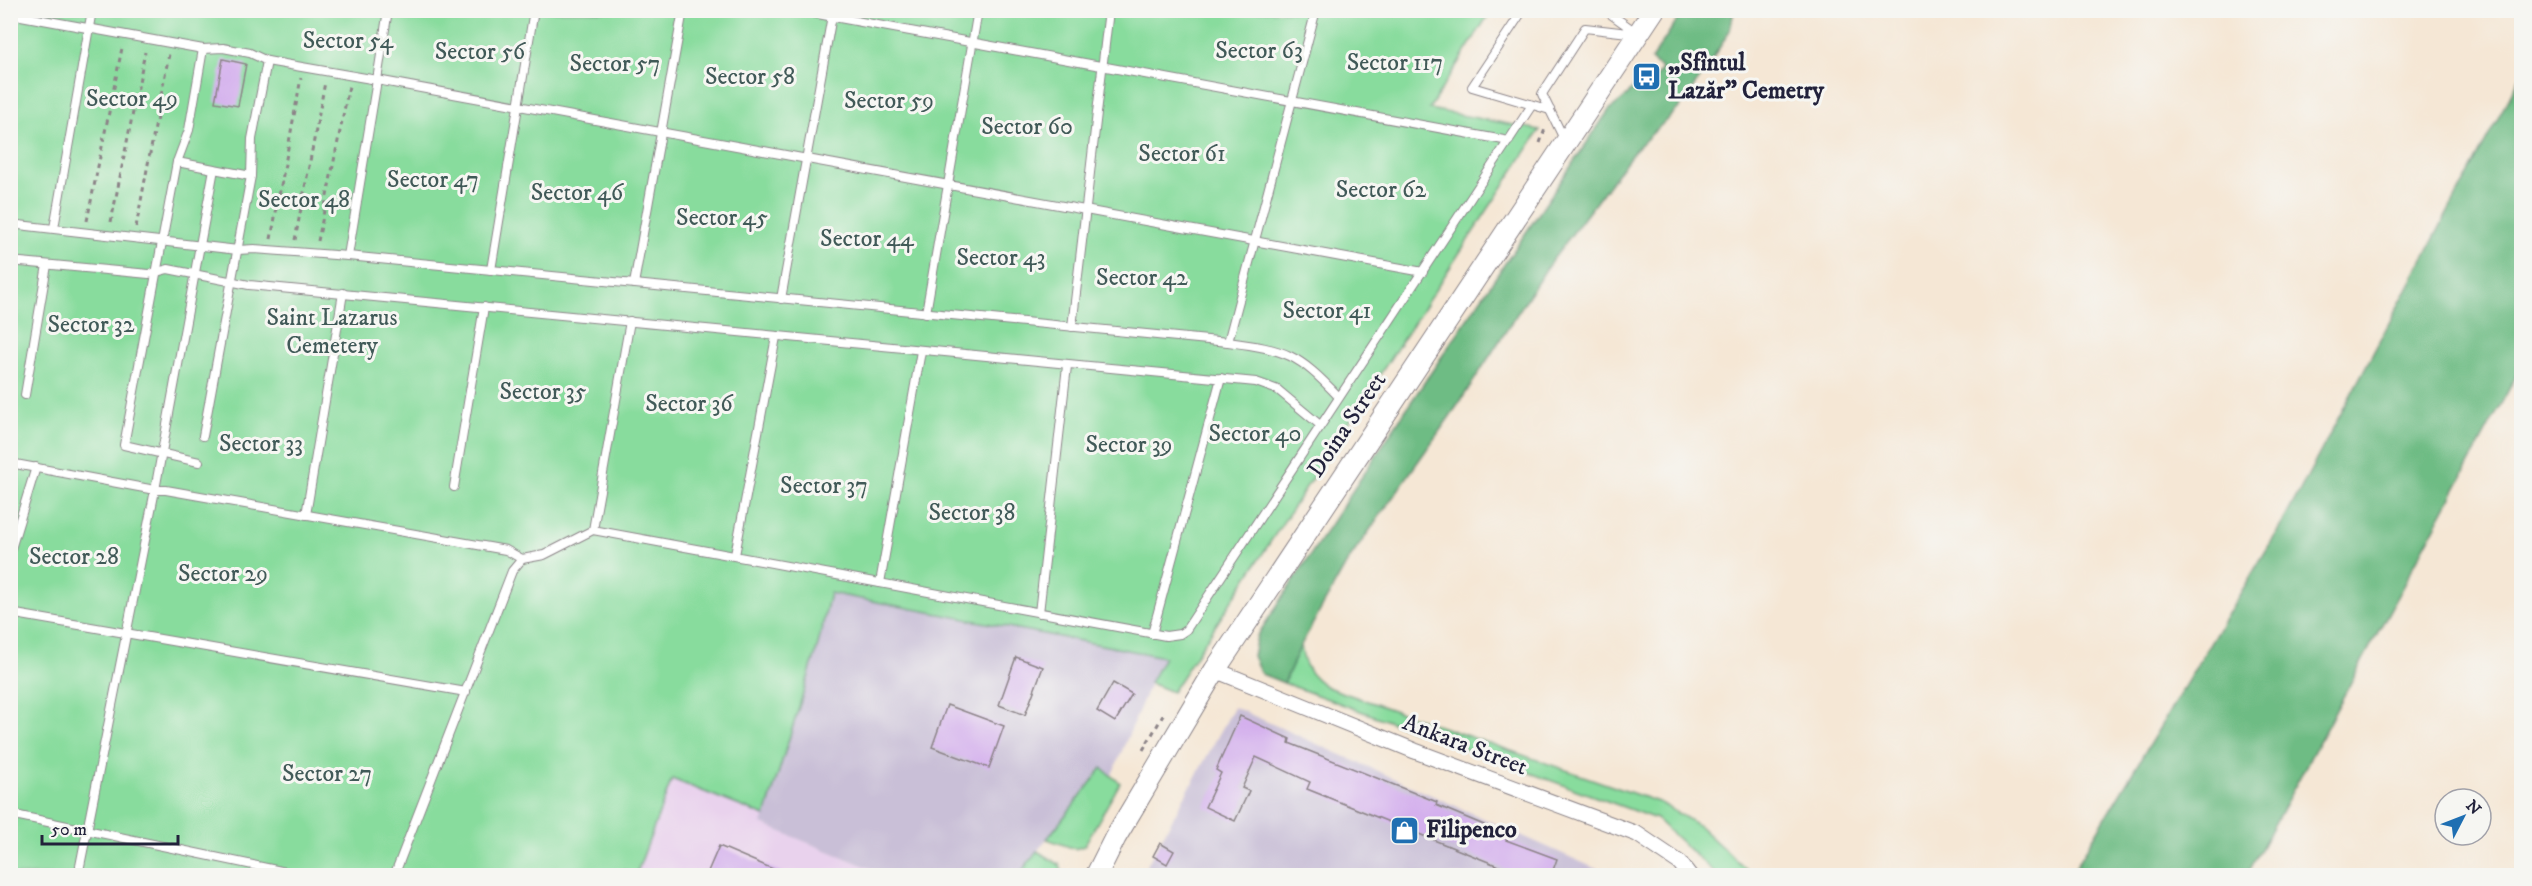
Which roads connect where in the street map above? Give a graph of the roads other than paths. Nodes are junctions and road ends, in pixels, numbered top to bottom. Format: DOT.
graph roads {
  1 [pos="92,10"];
  2 [pos="388,10"];
  3 [pos="534,10"];
  4 [pos="683,10"];
  5 [pos="796,10"];
  6 [pos="978,10"];
  7 [pos="1109,10"];
  8 [pos="1316,10"];
  9 [pos="1523,10"];
  10 [pos="1605,10"];
  11 [pos="1654,10"];
  12 [pos="10,14"];
  13 [pos="833,14"];
  14 [pos="88,29"];
  15 [pos="1638,34"];
  16 [pos="972,43"];
  17 [pos="203,49"];
  18 [pos="267,61"];
  19 [pos="1101,66"];
  20 [pos="377,80"];
  21 [pos="1292,102"];
  22 [pos="1532,105"];
  23 [pos="517,106"];
  24 [pos="1550,110"];
  25 [pos="661,132"];
  26 [pos="1509,141"];
  27 [pos="1565,141"];
  28 [pos="807,159"];
  29 [pos="177,162"];
  30 [pos="214,169"];
  31 [pos="251,176"];
  32 [pos="948,185"];
  33 [pos="1086,211"];
  34 [pos="10,224"];
  35 [pos="54,228"];
  36 [pos="163,239"];
  37 [pos="1257,241"];
  38 [pos="200,244"];
  39 [pos="238,250"];
  40 [pos="348,256"];
  41 [pos="10,261"];
  42 [pos="47,265"];
  43 [pos="491,270"];
  44 [pos="157,272"];
  45 [pos="1423,272"];
  46 [pos="194,274"];
  47 [pos="231,281"];
  48 [pos="634,284"];
  49 [pos="343,293"];
  50 [pos="781,299"];
  51 [pos="484,307"];
  52 [pos="926,313"];
  53 [pos="630,321"];
  54 [pos="1072,327"];
  55 [pos="776,337"];
  56 [pos="1228,342"];
  57 [pos="921,351"];
  58 [pos="1067,366"];
  59 [pos="1221,378"];
  60 [pos="25,395"];
  61 [pos="1339,397"];
  62 [pos="1320,424"];
  63 [pos="204,436"];
  64 [pos="161,452"];
  65 [pos="199,462"];
  66 [pos="10,463"];
  67 [pos="36,467"];
  68 [pos="454,487"];
  69 [pos="155,490"];
  70 [pos="306,514"];
  71 [pos="593,530"];
  72 [pos="10,552"];
  73 [pos="735,555"];
  74 [pos="522,559"];
  75 [pos="880,583"];
  76 [pos="10,613"];
  77 [pos="1039,613"];
  78 [pos="126,633"];
  79 [pos="1152,634"];
  80 [pos="1215,670"];
  81 [pos="466,692"];
  82 [pos="10,814"];
  83 [pos="87,830"];
  84 [pos="78,876"];
  85 [pos="305,876"];
  86 [pos="394,876"];
  87 [pos="1096,876"];
  88 [pos="1690,876"];
  1 -- 14 [label="lane"];
  2 -- 20 [label="lane"];
  3 -- 23 [label="lane"];
  4 -- 25 [label="lane"];
  5 -- 13 [label="lane"];
  6 -- 16 [label="lane"];
  7 -- 19 [label="lane"];
  8 -- 21 [label="lane"];
  9 -- 22 [label="lane"];
  10 -- 15 [label="lane"];
  11 -- 15 [label="main road, Doina Street"];
  12 -- 14 [label="lane"];
  13 -- 16 [label="lane"];
  13 -- 28 [label="lane"];
  14 -- 17 [label="lane"];
  14 -- 35 [label="lane"];
  15 -- 24 [label="lane"];
  15 -- 27 [label="main road, Doina Street"];
  16 -- 19 [label="lane"];
  16 -- 32 [label="lane"];
  17 -- 18 [label="lane"];
  17 -- 29 [label="lane"];
  18 -- 20 [label="lane"];
  18 -- 31 [label="lane"];
  19 -- 21 [label="lane"];
  19 -- 33 [label="lane"];
  20 -- 23 [label="lane"];
  20 -- 40 [label="lane"];
  21 -- 26 [label="lane"];
  21 -- 37 [label="lane"];
  22 -- 24 [label="lane"];
  22 -- 26 [label="lane"];
  23 -- 25 [label="lane"];
  23 -- 43 [label="lane"];
  24 -- 27 [label="lane"];
  25 -- 28 [label="lane"];
  25 -- 48 [label="lane"];
  26 -- 45 [label="lane"];
  27 -- 80 [label="main road, Doina Street"];
  28 -- 32 [label="lane"];
  28 -- 50 [label="lane"];
  29 -- 30 [label="lane"];
  29 -- 36 [label="lane"];
  30 -- 31 [label="lane"];
  30 -- 38 [label="lane"];
  31 -- 39 [label="lane"];
  32 -- 33 [label="lane"];
  32 -- 52 [label="lane"];
  33 -- 37 [label="lane"];
  33 -- 54 [label="lane"];
  34 -- 35 [label="lane"];
  35 -- 36 [label="lane"];
  36 -- 38 [label="lane"];
  36 -- 44 [label="lane"];
  37 -- 45 [label="lane"];
  37 -- 56 [label="lane"];
  38 -- 39 [label="lane"];
  38 -- 46 [label="lane"];
  39 -- 40 [label="lane"];
  39 -- 47 [label="lane"];
  40 -- 43 [label="lane"];
  41 -- 42 [label="lane"];
  42 -- 44 [label="lane"];
  42 -- 60 [label="lane"];
  43 -- 48 [label="lane"];
  44 -- 46 [label="lane"];
  44 -- 64 [label="lane"];
  45 -- 61 [label="lane"];
  46 -- 47 [label="lane"];
  46 -- 64 [label="lane"];
  47 -- 49 [label="lane"];
  47 -- 63 [label="lane"];
  48 -- 50 [label="lane"];
  49 -- 51 [label="lane"];
  49 -- 70 [label="lane"];
  50 -- 52 [label="lane"];
  51 -- 53 [label="lane"];
  51 -- 68 [label="lane"];
  52 -- 54 [label="lane"];
  53 -- 55 [label="lane"];
  53 -- 71 [label="lane"];
  54 -- 56 [label="lane"];
  55 -- 57 [label="lane"];
  55 -- 73 [label="lane"];
  56 -- 61 [label="lane"];
  57 -- 58 [label="lane"];
  57 -- 75 [label="lane"];
  58 -- 59 [label="lane"];
  58 -- 77 [label="lane"];
  59 -- 62 [label="lane"];
  59 -- 79 [label="lane"];
  61 -- 62 [label="lane"];
  62 -- 79 [label="lane"];
  64 -- 65 [label="lane"];
  64 -- 69 [label="lane"];
  66 -- 67 [label="lane"];
  67 -- 69 [label="lane"];
  67 -- 72 [label="lane"];
  69 -- 70 [label="lane"];
  69 -- 78 [label="lane"];
  70 -- 74 [label="lane"];
  71 -- 73 [label="lane"];
  71 -- 74 [label="lane"];
  73 -- 75 [label="lane"];
  74 -- 81 [label="lane"];
  75 -- 77 [label="lane"];
  76 -- 78 [label="lane"];
  77 -- 79 [label="lane"];
  78 -- 81 [label="lane"];
  78 -- 83 [label="lane"];
  80 -- 87 [label="main road, Doina Street"];
  80 -- 88 [label="street, Ankara Street"];
  81 -- 86 [label="lane"];
  82 -- 83 [label="lane"];
  83 -- 84 [label="lane"];
  83 -- 85 [label="lane"];
}
